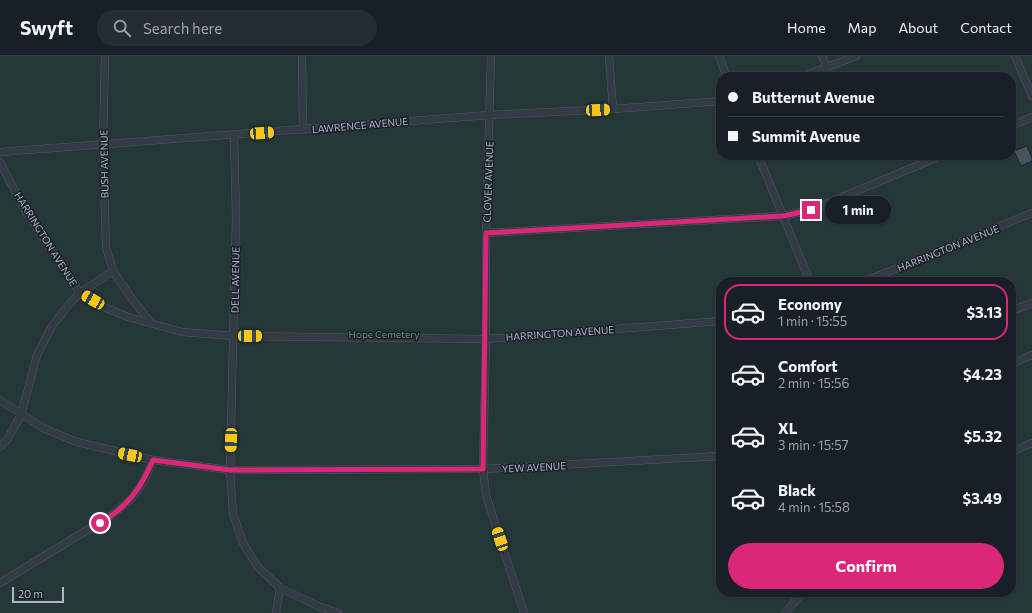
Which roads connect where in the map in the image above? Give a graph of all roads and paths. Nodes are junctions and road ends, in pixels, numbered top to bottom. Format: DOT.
graph roads {
  1 [pos="105,56"];
  2 [pos="302,56"];
  3 [pos="491,56"];
  4 [pos="609,56"];
  5 [pos="719,56"];
  6 [pos="822,56"];
  7 [pos="856,56"];
  8 [pos="1015,56"];
  9 [pos="827,68"];
  10 [pos="725,72"];
  11 [pos="815,72"];
  12 [pos="1032,96"];
  13 [pos="716,101"];
  14 [pos="613,109"];
  15 [pos="490,114"];
  16 [pos="1032,117"];
  17 [pos="1016,124"];
  18 [pos="304,130"];
  19 [pos="234,134"];
  20 [pos="103,144"];
  21 [pos="0,152"];
  22 [pos="760,160"];
  23 [pos="931,160"];
  24 [pos="0,162"];
  25 [pos="1032,213"];
  26 [pos="783,216"];
  27 [pos="486,233"];
  28 [pos="113,271"];
  29 [pos="808,277"];
  30 [pos="875,277"];
  31 [pos="80,293"];
  32 [pos="1032,303"];
  33 [pos="1016,309"];
  34 [pos="716,321"];
  35 [pos="152,324"];
  36 [pos="234,336"];
  37 [pos="486,339"];
  38 [pos="1032,355"];
  39 [pos="1016,362"];
  40 [pos="0,400"];
  41 [pos="21,415"];
  42 [pos="1032,443"];
  43 [pos="0,446"];
  44 [pos="1016,450"];
  45 [pos="716,456"];
  46 [pos="153,460"];
  47 [pos="483,469"];
  48 [pos="230,470"];
  49 [pos="0,583"];
  50 [pos="280,588"];
  51 [pos="798,597"];
  52 [pos="276,613"];
  53 [pos="338,613"];
  54 [pos="524,613"];
  55 [pos="785,613"];
  1 -- 20 [label="lane, BUSH AVENUE"];
  2 -- 18 [label="lane"];
  3 -- 15 [label="lane, CLOVER AVENUE"];
  4 -- 14 [label="lane"];
  5 -- 10 [label="lane"];
  6 -- 9 [label="lane"];
  7 -- 9 [label="lane"];
  8 -- 12 [label="lane"];
  9 -- 11 [label="lane"];
  13 -- 14 [label="lane, LAWRENCE AVENUE"];
  14 -- 15 [label="lane, LAWRENCE AVENUE"];
  15 -- 18 [label="lane, LAWRENCE AVENUE"];
  15 -- 27 [label="lane, CLOVER AVENUE"];
  16 -- 17 [label="lane"];
  18 -- 19 [label="lane, LAWRENCE AVENUE"];
  19 -- 20 [label="lane, LAWRENCE AVENUE"];
  19 -- 36 [label="lane, DELL AVENUE"];
  20 -- 21 [label="lane, LAWRENCE AVENUE"];
  20 -- 28 [label="lane, BUSH AVENUE"];
  22 -- 26 [label="lane"];
  23 -- 26 [label="lane"];
  24 -- 31 [label="lane, HARRINGTON AVENUE"];
  25 -- 30 [label="lane, HARRINGTON AVENUE"];
  26 -- 27 [label="lane"];
  26 -- 29 [label="lane"];
  27 -- 37 [label="lane, CLOVER AVENUE"];
  28 -- 31 [label="lane"];
  28 -- 35 [label="lane, BUSH AVENUE"];
  31 -- 35 [label="lane, HARRINGTON AVENUE"];
  31 -- 41 [label="lane"];
  32 -- 33 [label="lane"];
  34 -- 37 [label="lane, HARRINGTON AVENUE"];
  35 -- 36 [label="lane, HARRINGTON AVENUE"];
  36 -- 37 [label="lane, HARRINGTON AVENUE"];
  36 -- 48 [label="lane, DELL AVENUE"];
  37 -- 47 [label="lane, CLOVER AVENUE"];
  38 -- 39 [label="lane"];
  40 -- 41 [label="lane, YEW AVENUE"];
  41 -- 43 [label="lane"];
  41 -- 46 [label="lane, YEW AVENUE"];
  42 -- 44 [label="lane"];
  45 -- 47 [label="lane, YEW AVENUE"];
  46 -- 48 [label="lane, YEW AVENUE"];
  46 -- 49 [label="lane"];
  47 -- 48 [label="lane, YEW AVENUE"];
  47 -- 54 [label="lane, CLOVER AVENUE"];
  48 -- 50 [label="lane, DELL AVENUE"];
  50 -- 52 [label="lane"];
  50 -- 53 [label="lane, DELL AVENUE"];
  51 -- 55 [label="lane"];
}
